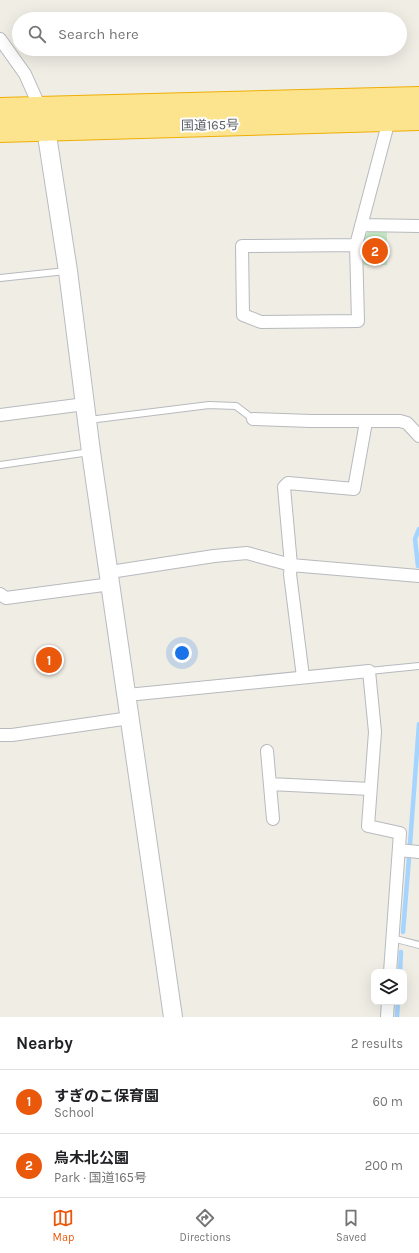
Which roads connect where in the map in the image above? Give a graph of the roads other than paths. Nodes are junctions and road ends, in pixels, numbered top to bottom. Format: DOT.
graph roads {
  1 [pos="0,39"];
  2 [pos="12,56"];
  3 [pos="12,56"];
  4 [pos="419,98"];
  5 [pos="42,108"];
  6 [pos="0,109"];
  7 [pos="419,119"];
  8 [pos="389,120"];
  9 [pos="46,129"];
  10 [pos="0,130"];
  11 [pos="361,225"];
  12 [pos="419,226"];
  13 [pos="356,245"];
  14 [pos="68,271"];
  15 [pos="0,278"];
  16 [pos="86,412"];
  17 [pos="0,415"];
  18 [pos="253,418"];
  19 [pos="366,422"];
  20 [pos="419,436"];
  21 [pos="92,452"];
  22 [pos="0,465"];
  23 [pos="291,565"];
  24 [pos="419,576"];
  25 [pos="110,578"];
  26 [pos="0,594"];
  27 [pos="419,666"];
  28 [pos="369,670"];
  29 [pos="303,676"];
  30 [pos="128,695"];
  31 [pos="130,718"];
  32 [pos="0,735"];
  33 [pos="266,751"];
  34 [pos="270,784"];
  35 [pos="370,789"];
  36 [pos="273,819"];
  37 [pos="399,850"];
  38 [pos="419,852"];
  39 [pos="392,938"];
  40 [pos="419,945"];
  41 [pos="390,969"];
  42 [pos="388,1005"];
  43 [pos="173,1017"];
  44 [pos="387,1017"];
  1 -- 3 [label="street"];
  2 -- 5 [label="street"];
  4 -- 5 [label="highway, 国道165号"];
  5 -- 6 [label="highway, 国道165号"];
  5 -- 9 [label="street"];
  7 -- 8 [label="highway, 国道165号"];
  8 -- 9 [label="highway, 国道165号"];
  8 -- 11 [label="street"];
  9 -- 10 [label="highway, 国道165号"];
  9 -- 14 [label="street"];
  11 -- 12 [label="street"];
  11 -- 13 [label="street"];
  13 -- 13 [label="street"];
  14 -- 15 [label="lane"];
  14 -- 16 [label="street"];
  16 -- 17 [label="street"];
  16 -- 18 [label="lane"];
  16 -- 21 [label="street"];
  18 -- 19 [label="street"];
  19 -- 20 [label="street"];
  19 -- 23 [label="street"];
  21 -- 22 [label="lane"];
  21 -- 25 [label="street"];
  23 -- 24 [label="street"];
  23 -- 25 [label="street"];
  23 -- 29 [label="street"];
  25 -- 26 [label="street"];
  25 -- 30 [label="street"];
  27 -- 28 [label="lane"];
  28 -- 29 [label="street"];
  28 -- 35 [label="street"];
  29 -- 30 [label="street"];
  30 -- 31 [label="street"];
  31 -- 32 [label="street"];
  31 -- 43 [label="street"];
  33 -- 34 [label="street"];
  34 -- 35 [label="street"];
  34 -- 36 [label="street"];
  35 -- 37 [label="street"];
  37 -- 38 [label="street"];
  37 -- 39 [label="street"];
  39 -- 40 [label="lane"];
  39 -- 41 [label="street"];
  42 -- 44 [label="street"];
}
